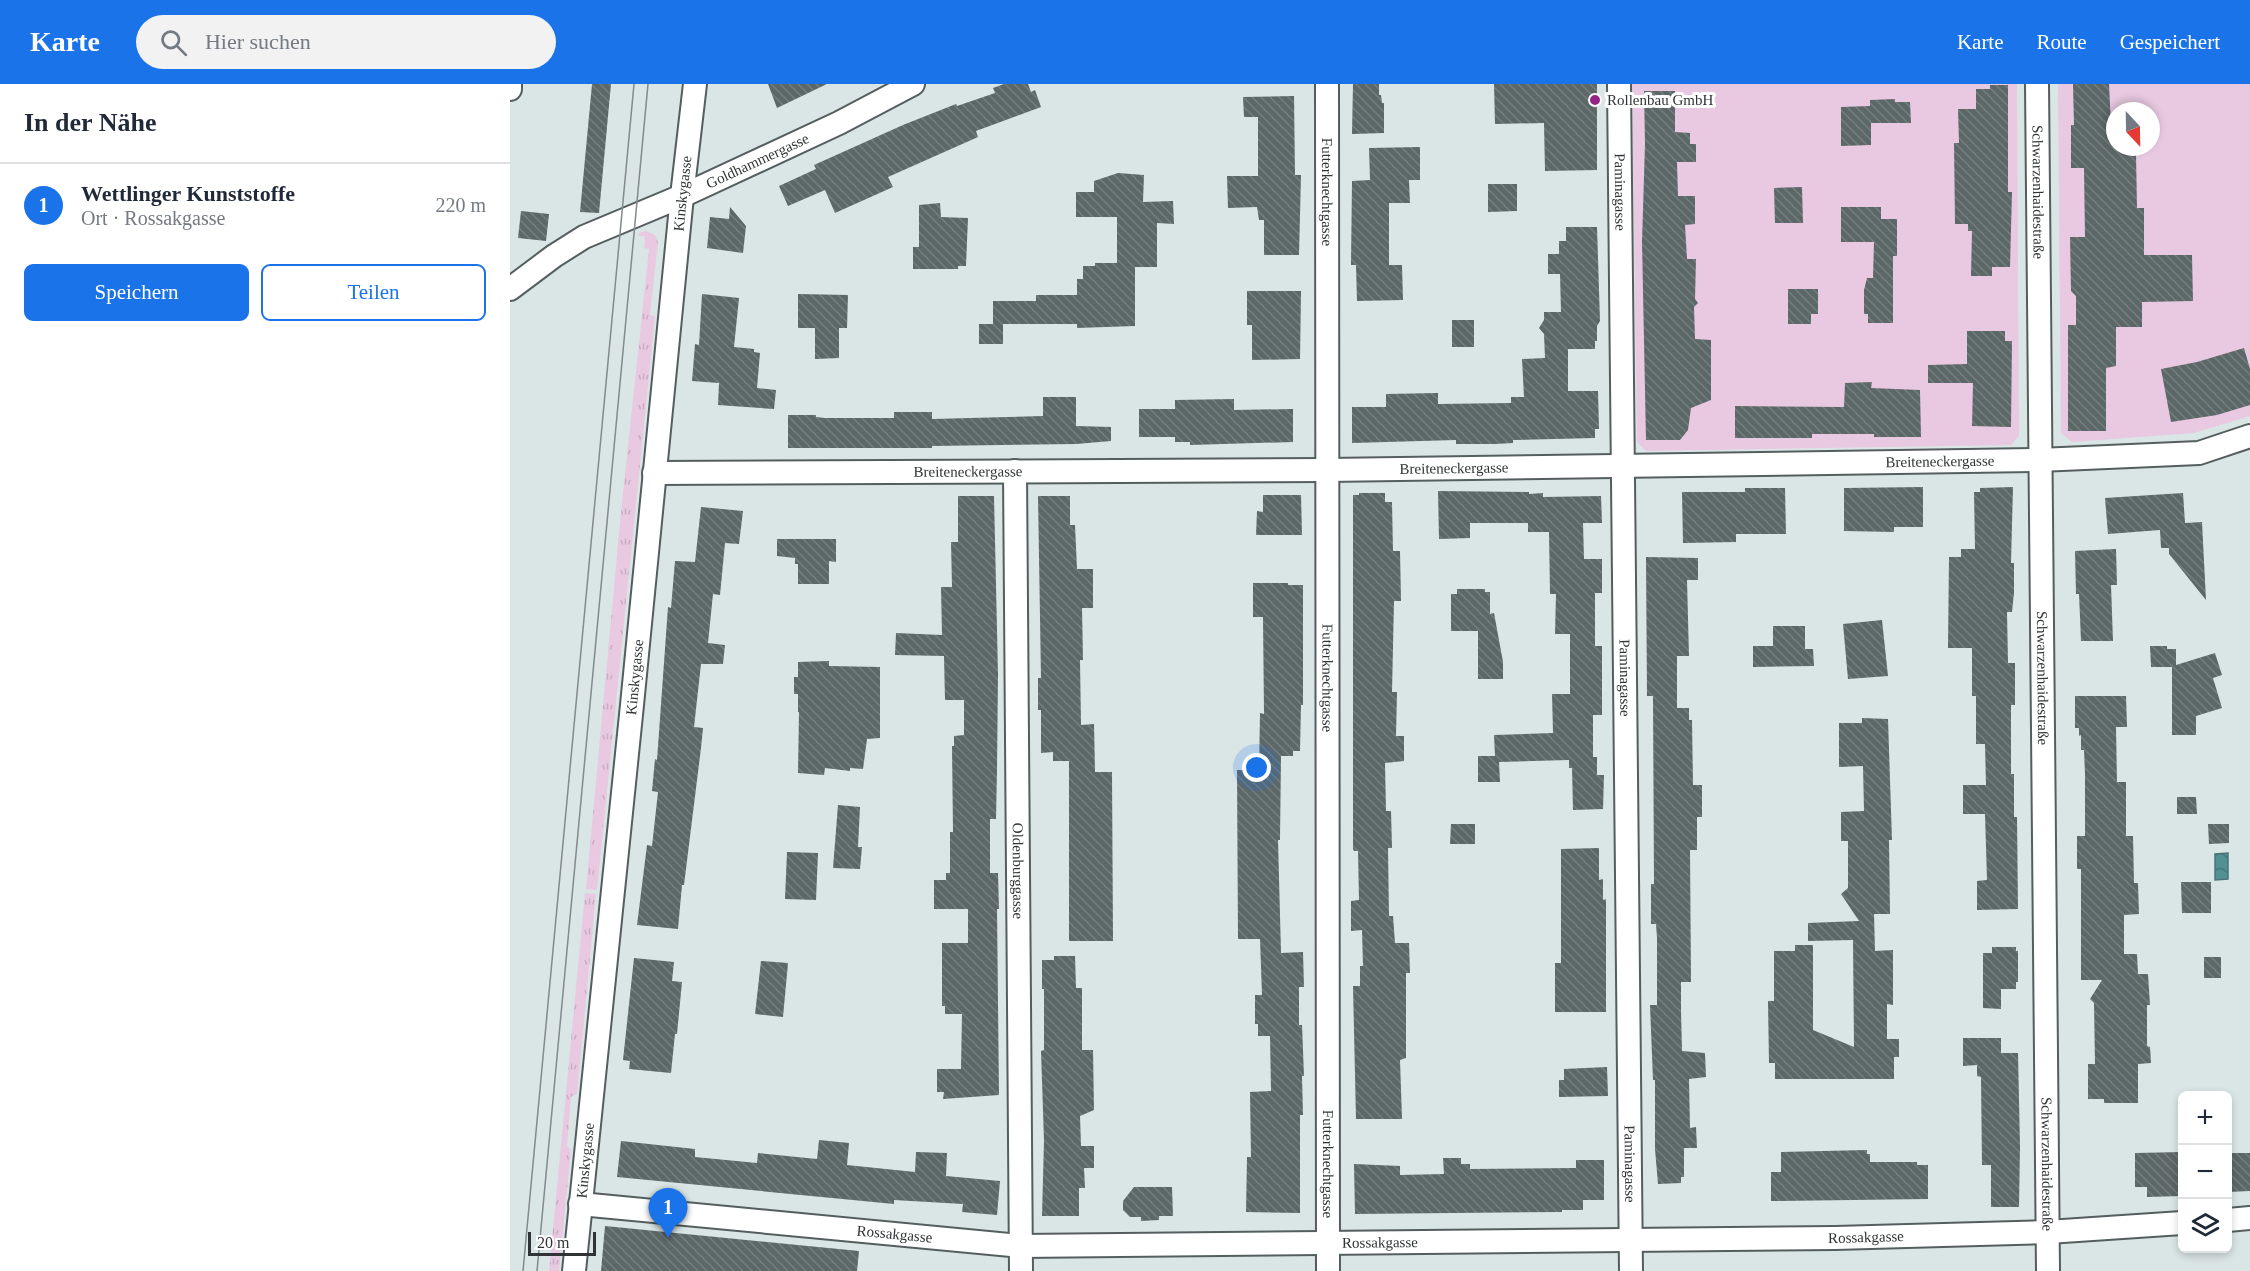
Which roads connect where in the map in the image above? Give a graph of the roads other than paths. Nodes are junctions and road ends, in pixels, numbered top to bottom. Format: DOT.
graph roads {
  1 [pos="510,84"];
  2 [pos="695,84"];
  3 [pos="913,84"];
  4 [pos="1327,84"];
  5 [pos="1619,84"];
  6 [pos="2037,84"];
  7 [pos="510,89"];
  8 [pos="682,196"];
  9 [pos="510,289"];
  10 [pos="2250,436"];
  11 [pos="2039,460"];
  12 [pos="1622,466"];
  13 [pos="1327,470"];
  14 [pos="1015,471"];
  15 [pos="654,473"];
  16 [pos="580,1204"];
  17 [pos="2250,1218"];
  18 [pos="2232,1220"];
  19 [pos="2178,1223"];
  20 [pos="2048,1232"];
  21 [pos="1631,1239"];
  22 [pos="1328,1243"];
  23 [pos="1020,1246"];
  24 [pos="574,1271"];
  25 [pos="1021,1271"];
  26 [pos="1328,1271"];
  27 [pos="1631,1271"];
  28 [pos="2048,1271"];
  1 -- 7 [label="street"];
  2 -- 8 [label="street, Kinskygasse"];
  3 -- 8 [label="street, Goldhammergasse"];
  4 -- 13 [label="street, Futterknechtgasse"];
  5 -- 12 [label="street, Paminagasse"];
  6 -- 11 [label="street, Schwarzenhaidestraße"];
  8 -- 9 [label="street, Goldhammergasse"];
  8 -- 15 [label="street, Kinskygasse"];
  10 -- 11 [label="street, Breiteneckergasse"];
  11 -- 12 [label="street, Breiteneckergasse"];
  11 -- 20 [label="street, Schwarzenhaidestraße"];
  12 -- 13 [label="street, Breiteneckergasse"];
  12 -- 21 [label="street, Paminagasse"];
  13 -- 14 [label="street, Breiteneckergasse"];
  13 -- 22 [label="street, Futterknechtgasse"];
  14 -- 15 [label="street, Breiteneckergasse"];
  14 -- 23 [label="street, Oldenburggasse"];
  15 -- 16 [label="street, Kinskygasse"];
  16 -- 23 [label="street, Rossakgasse"];
  16 -- 24 [label="street, Kinskygasse"];
  17 -- 18 [label="street"];
  19 -- 20 [label="street, Rossakgasse"];
  20 -- 21 [label="street, Rossakgasse"];
  20 -- 28 [label="street, Schwarzenhaidestraße"];
  21 -- 22 [label="street, Rossakgasse"];
  21 -- 27 [label="street, Paminagasse"];
  22 -- 23 [label="street, Rossakgasse"];
  22 -- 26 [label="street, Futterknechtgasse"];
  23 -- 25 [label="street, Oldenburggasse"];
}
